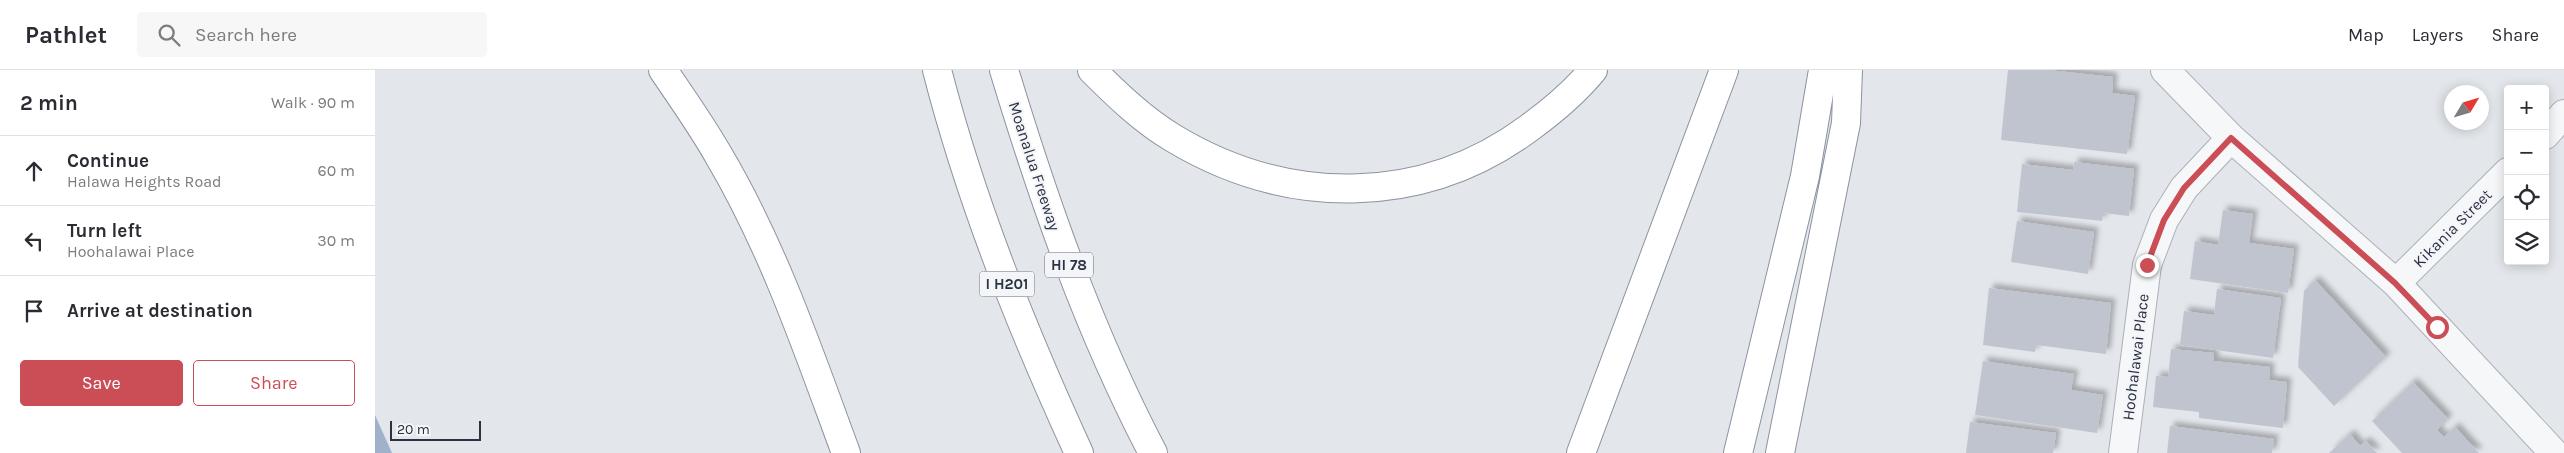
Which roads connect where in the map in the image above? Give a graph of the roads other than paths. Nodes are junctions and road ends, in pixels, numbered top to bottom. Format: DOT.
graph roads {
  1 [pos="663,70"];
  2 [pos="936,70"];
  3 [pos="1004,70"];
  4 [pos="1092,70"];
  5 [pos="1593,70"];
  6 [pos="1724,70"];
  7 [pos="1823,70"];
  8 [pos="1848,70"];
  9 [pos="2165,70"];
  10 [pos="2564,114"];
  11 [pos="2549,131"];
  12 [pos="2231,138"];
  13 [pos="2505,175"];
  14 [pos="2395,283"];
  15 [pos="846,453"];
  16 [pos="1079,453"];
  17 [pos="1153,453"];
  18 [pos="1581,453"];
  19 [pos="1738,453"];
  20 [pos="1780,453"];
  21 [pos="2123,453"];
  22 [pos="2555,453"];
  1 -- 15 [label="highway"];
  2 -- 16 [label="highway, I H201"];
  3 -- 17 [label="highway, Moanalua Freeway / HI 78"];
  4 -- 5 [label="highway"];
  6 -- 18 [label="highway"];
  7 -- 19 [label="highway"];
  8 -- 20 [label="highway"];
  9 -- 12 [label="street"];
  10 -- 11 [label="street"];
  12 -- 14 [label="street"];
  12 -- 21 [label="street, Hoohalawai Place"];
  13 -- 14 [label="street, Kikania Street"];
  14 -- 22 [label="street"];
}
